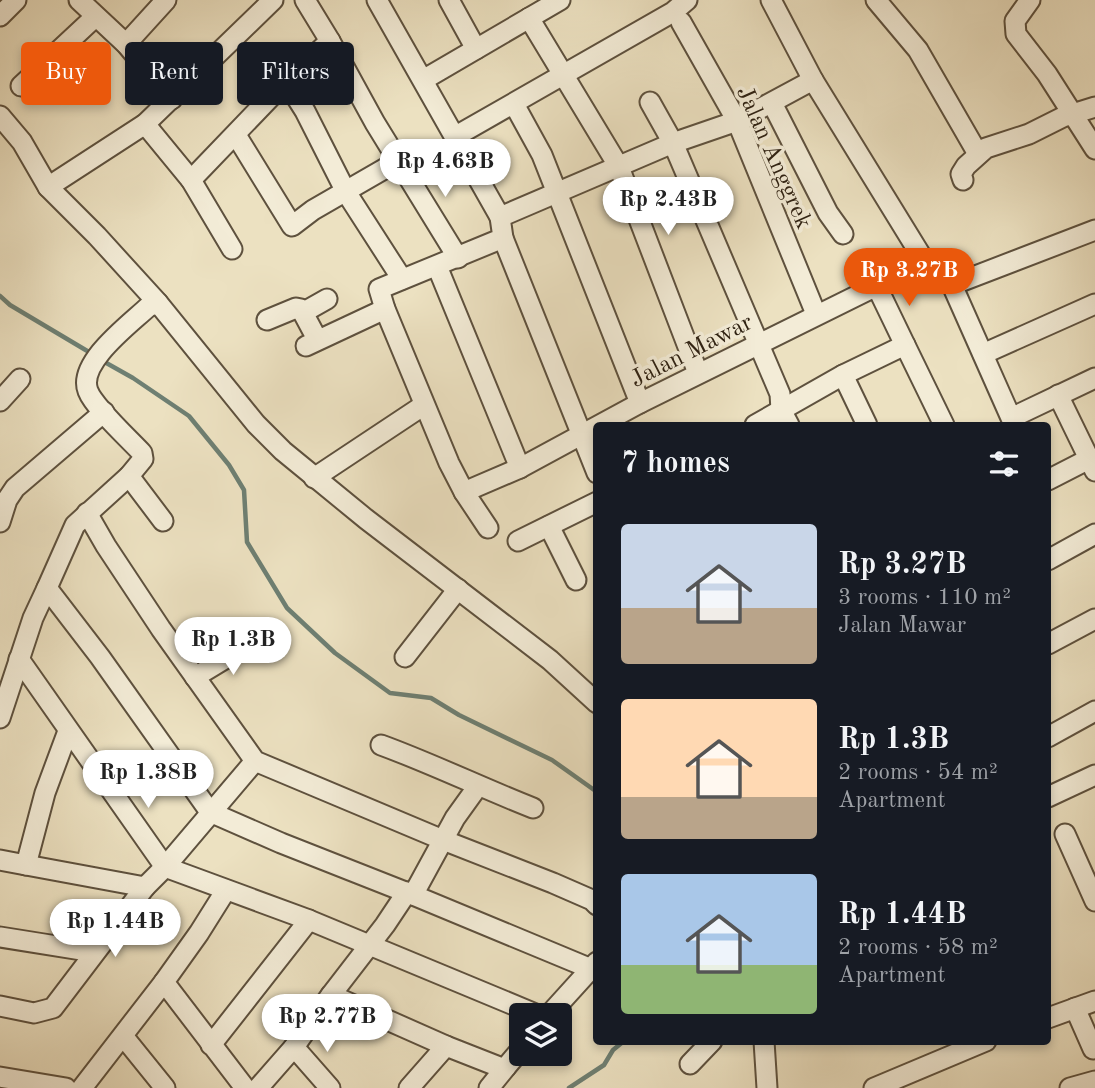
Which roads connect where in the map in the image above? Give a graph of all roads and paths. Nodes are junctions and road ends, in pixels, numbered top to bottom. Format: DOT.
graph roads {
  1 [pos="15,0"];
  2 [pos="79,0"];
  3 [pos="166,0"];
  4 [pos="273,0"];
  5 [pos="305,0"];
  6 [pos="377,0"];
  7 [pos="449,0"];
  8 [pos="560,0"];
  9 [pos="687,0"];
  10 [pos="771,0"];
  11 [pos="876,0"];
  12 [pos="1030,0"];
  13 [pos="0,16"];
  14 [pos="95,17"];
  15 [pos="529,18"];
  16 [pos="681,22"];
  17 [pos="330,41"];
  18 [pos="68,42"];
  19 [pos="128,42"];
  20 [pos="125,43"];
  21 [pos="223,49"];
  22 [pos="476,49"];
  23 [pos="564,75"];
  24 [pos="423,80"];
  25 [pos="813,80"];
  26 [pos="650,102"];
  27 [pos="772,103"];
  28 [pos="514,104"];
  29 [pos="166,105"];
  30 [pos="264,105"];
  31 [pos="301,105"];
  32 [pos="1095,107"];
  33 [pos="1072,114"];
  34 [pos="0,116"];
  35 [pos="737,121"];
  36 [pos="145,124"];
  37 [pos="236,135"];
  38 [pos="456,136"];
  39 [pos="673,143"];
  40 [pos="1095,149"];
  41 [pos="978,154"];
  42 [pos="398,161"];
  43 [pos="619,167"];
  44 [pos="191,180"];
  45 [pos="963,180"];
  46 [pos="48,187"];
  47 [pos="346,192"];
  48 [pos="557,193"];
  49 [pos="500,217"];
  50 [pos="1095,230"];
  51 [pos="843,234"];
  52 [pos="503,238"];
  53 [pos="232,248"];
  54 [pos="458,258"];
  55 [pos="933,265"];
  56 [pos="438,266"];
  57 [pos="402,279"];
  58 [pos="952,285"];
  59 [pos="877,287"];
  60 [pos="327,299"];
  61 [pos="158,303"];
  62 [pos="1095,304"];
  63 [pos="385,309"];
  64 [pos="304,312"];
  65 [pos="816,314"];
  66 [pos="267,320"];
  67 [pos="758,344"];
  68 [pos="905,345"];
  69 [pos="983,354"];
  70 [pos="698,373"];
  71 [pos="843,375"];
  72 [pos="1095,378"];
  73 [pos="20,379"];
  74 [pos="1058,396"];
  75 [pos="2,397"];
  76 [pos="640,403"];
  77 [pos="424,405"];
  78 [pos="104,412"];
  79 [pos="785,418"];
  80 [pos="603,422"];
  81 [pos="768,422"];
  82 [pos="866,422"];
  83 [pos="943,422"];
  84 [pos="1013,422"];
  85 [pos="593,427"];
  86 [pos="579,434"];
  87 [pos="593,464"];
  88 [pos="1092,465"];
  89 [pos="520,468"];
  90 [pos="130,476"];
  91 [pos="314,478"];
  92 [pos="1051,479"];
  93 [pos="464,492"];
  94 [pos="593,504"];
  95 [pos="87,513"];
  96 [pos="163,521"];
  97 [pos="0,522"];
  98 [pos="549,526"];
  99 [pos="488,528"];
  100 [pos="1095,534"];
  101 [pos="518,541"];
  102 [pos="1051,558"];
  103 [pos="576,580"];
  104 [pos="47,588"];
  105 [pos="458,589"];
  106 [pos="1095,619"];
  107 [pos="1051,642"];
  108 [pos="251,643"];
  109 [pos="405,657"];
  110 [pos="19,659"];
  111 [pos="194,677"];
  112 [pos="593,699"];
  113 [pos="1095,712"];
  114 [pos="0,718"];
  115 [pos="68,731"];
  116 [pos="1051,735"];
  117 [pos="382,746"];
  118 [pos="255,761"];
  119 [pos="1095,775"];
  120 [pos="478,786"];
  121 [pos="1051,796"];
  122 [pos="533,808"];
  123 [pos="210,812"];
  124 [pos="1065,834"];
  125 [pos="443,840"];
  126 [pos="0,860"];
  127 [pos="26,865"];
  128 [pos="165,867"];
  129 [pos="145,887"];
  130 [pos="226,890"];
  131 [pos="410,893"];
  132 [pos="1095,901"];
  133 [pos="593,902"];
  134 [pos="309,920"];
  135 [pos="0,936"];
  136 [pos="369,945"];
  137 [pos="94,952"];
  138 [pos="593,965"];
  139 [pos="164,982"];
  140 [pos="331,995"];
  141 [pos="1095,1001"];
  142 [pos="509,1003"];
  143 [pos="560,1003"];
  144 [pos="0,1006"];
  145 [pos="1075,1008"];
  146 [pos="1051,1017"];
  147 [pos="123,1036"];
  148 [pos="211,1045"];
  149 [pos="708,1045"];
  150 [pos="764,1045"];
  151 [pos="976,1045"];
  152 [pos="446,1046"];
  153 [pos="294,1047"];
  154 [pos="1093,1049"];
  155 [pos="509,1063"];
  156 [pos="690,1064"];
  157 [pos="506,1067"];
  158 [pos="0,1077"];
  159 [pos="1095,1081"];
  160 [pos="66,1088"];
  161 [pos="82,1088"];
  162 [pos="165,1088"];
  163 [pos="245,1088"];
  164 [pos="258,1088"];
  165 [pos="330,1088"];
  166 [pos="409,1088"];
  167 [pos="489,1088"];
  168 [pos="767,1088"];
  169 [pos="873,1088"];
  170 [pos="1070,1088"];
  1 -- 13 [label="street"];
  2 -- 14 [label="street"];
  3 -- 19 [label="street"];
  4 -- 21 [label="street"];
  5 -- 17 [label="street"];
  6 -- 24 [label="street"];
  7 -- 22 [label="street"];
  8 -- 15 [label="street"];
  9 -- 23 [label="street"];
  10 -- 25 [label="street"];
  11 -- 41 [label="street"];
  12 -- 33 [label="street"];
  14 -- 18 [label="street"];
  14 -- 20 [label="street"];
  15 -- 22 [label="street"];
  15 -- 23 [label="street"];
  16 -- 35 [label="street, Jalan Anggrek"];
  17 -- 42 [label="street"];
  22 -- 24 [label="street"];
  23 -- 28 [label="street"];
  23 -- 43 [label="street"];
  24 -- 38 [label="street"];
  25 -- 27 [label="street"];
  25 -- 55 [label="street"];
  26 -- 39 [label="street"];
  27 -- 35 [label="street"];
  27 -- 51 [label="street"];
  28 -- 38 [label="street"];
  28 -- 48 [label="street"];
  29 -- 36 [label="street"];
  30 -- 37 [label="street"];
  31 -- 47 [label="street"];
  32 -- 33 [label="street"];
  33 -- 40 [label="street"];
  33 -- 41 [label="street"];
  34 -- 46 [label="street"];
  35 -- 39 [label="street"];
  35 -- 65 [label="street, Jalan Anggrek"];
  36 -- 44 [label="street"];
  36 -- 46 [label="street"];
  37 -- 44 [label="street"];
  37 -- 47 [label="street"];
  38 -- 49 [label="street"];
  39 -- 43 [label="street"];
  39 -- 67 [label="street"];
  41 -- 45 [label="street"];
  42 -- 47 [label="street"];
  42 -- 54 [label="street"];
  43 -- 48 [label="street"];
  43 -- 70 [label="street"];
  44 -- 53 [label="street"];
  46 -- 61 [label="street"];
  47 -- 57 [label="street"];
  48 -- 49 [label="street"];
  48 -- 76 [label="street"];
  49 -- 52 [label="street"];
  50 -- 58 [label="street"];
  52 -- 54 [label="street"];
  52 -- 86 [label="street"];
  54 -- 56 [label="street"];
  55 -- 58 [label="street"];
  55 -- 59 [label="street, Jalan Mawar"];
  56 -- 57 [label="street"];
  56 -- 89 [label="street"];
  57 -- 63 [label="street"];
  58 -- 69 [label="street"];
  59 -- 65 [label="street, Jalan Mawar"];
  59 -- 68 [label="street"];
  60 -- 64 [label="street"];
  61 -- 78 [label="street"];
  61 -- 91 [label="street"];
  62 -- 69 [label="street"];
  63 -- 64 [label="street"];
  63 -- 77 [label="street"];
  64 -- 66 [label="street"];
  65 -- 67 [label="street, Jalan Mawar"];
  67 -- 70 [label="street, Jalan Mawar"];
  67 -- 79 [label="street"];
  68 -- 71 [label="street"];
  68 -- 83 [label="street"];
  69 -- 84 [label="street"];
  70 -- 76 [label="street, Jalan Mawar"];
  71 -- 79 [label="street"];
  71 -- 82 [label="street"];
  72 -- 74 [label="street"];
  73 -- 75 [label="street"];
  74 -- 84 [label="street"];
  74 -- 88 [label="street"];
  76 -- 80 [label="street, Jalan Mawar"];
  77 -- 91 [label="street"];
  77 -- 93 [label="street"];
  78 -- 90 [label="street"];
  78 -- 97 [label="street"];
  79 -- 81 [label="street"];
  85 -- 86 [label="street, Jalan Mawar"];
  86 -- 87 [label="street"];
  86 -- 89 [label="street, Jalan Mawar"];
  88 -- 92 [label="street"];
  89 -- 93 [label="street, Jalan Mawar"];
  90 -- 95 [label="street"];
  90 -- 96 [label="street"];
  91 -- 105 [label="street"];
  93 -- 99 [label="street"];
  94 -- 98 [label="street"];
  95 -- 104 [label="street"];
  95 -- 111 [label="street"];
  98 -- 101 [label="street"];
  98 -- 103 [label="street"];
  100 -- 102 [label="street"];
  104 -- 110 [label="street"];
  104 -- 123 [label="street"];
  105 -- 109 [label="street"];
  105 -- 112 [label="street"];
  106 -- 107 [label="street"];
  108 -- 111 [label="street"];
  110 -- 114 [label="street"];
  110 -- 115 [label="street"];
  111 -- 118 [label="street"];
  113 -- 116 [label="street"];
  115 -- 127 [label="street"];
  115 -- 128 [label="street"];
  117 -- 120 [label="street"];
  118 -- 123 [label="street"];
  118 -- 125 [label="street"];
  119 -- 121 [label="street"];
  120 -- 122 [label="street"];
  120 -- 125 [label="street"];
  123 -- 128 [label="street"];
  123 -- 131 [label="street"];
  124 -- 132 [label="street"];
  125 -- 131 [label="street"];
  125 -- 133 [label="street"];
  126 -- 127 [label="street"];
  127 -- 129 [label="street"];
  128 -- 129 [label="street"];
  128 -- 130 [label="street"];
  129 -- 137 [label="street"];
  130 -- 134 [label="street"];
  130 -- 139 [label="street"];
  131 -- 136 [label="street"];
  131 -- 138 [label="street"];
  134 -- 136 [label="street"];
  134 -- 148 [label="street"];
  135 -- 137 [label="street"];
  136 -- 140 [label="street"];
  136 -- 142 [label="street"];
  137 -- 144 [label="street"];
  138 -- 143 [label="street"];
  139 -- 147 [label="street"];
  139 -- 148 [label="street"];
  140 -- 152 [label="street"];
  140 -- 153 [label="street"];
  141 -- 145 [label="street"];
  145 -- 146 [label="street"];
  145 -- 154 [label="street"];
  147 -- 161 [label="street"];
  147 -- 162 [label="street"];
  148 -- 163 [label="street"];
  149 -- 156 [label="street"];
  150 -- 168 [label="street"];
  151 -- 169 [label="street"];
  152 -- 157 [label="street"];
  152 -- 166 [label="street"];
  153 -- 164 [label="street"];
  153 -- 165 [label="street"];
  155 -- 157 [label="street"];
  157 -- 167 [label="street"];
  158 -- 160 [label="street"];
  159 -- 170 [label="street"];
}
